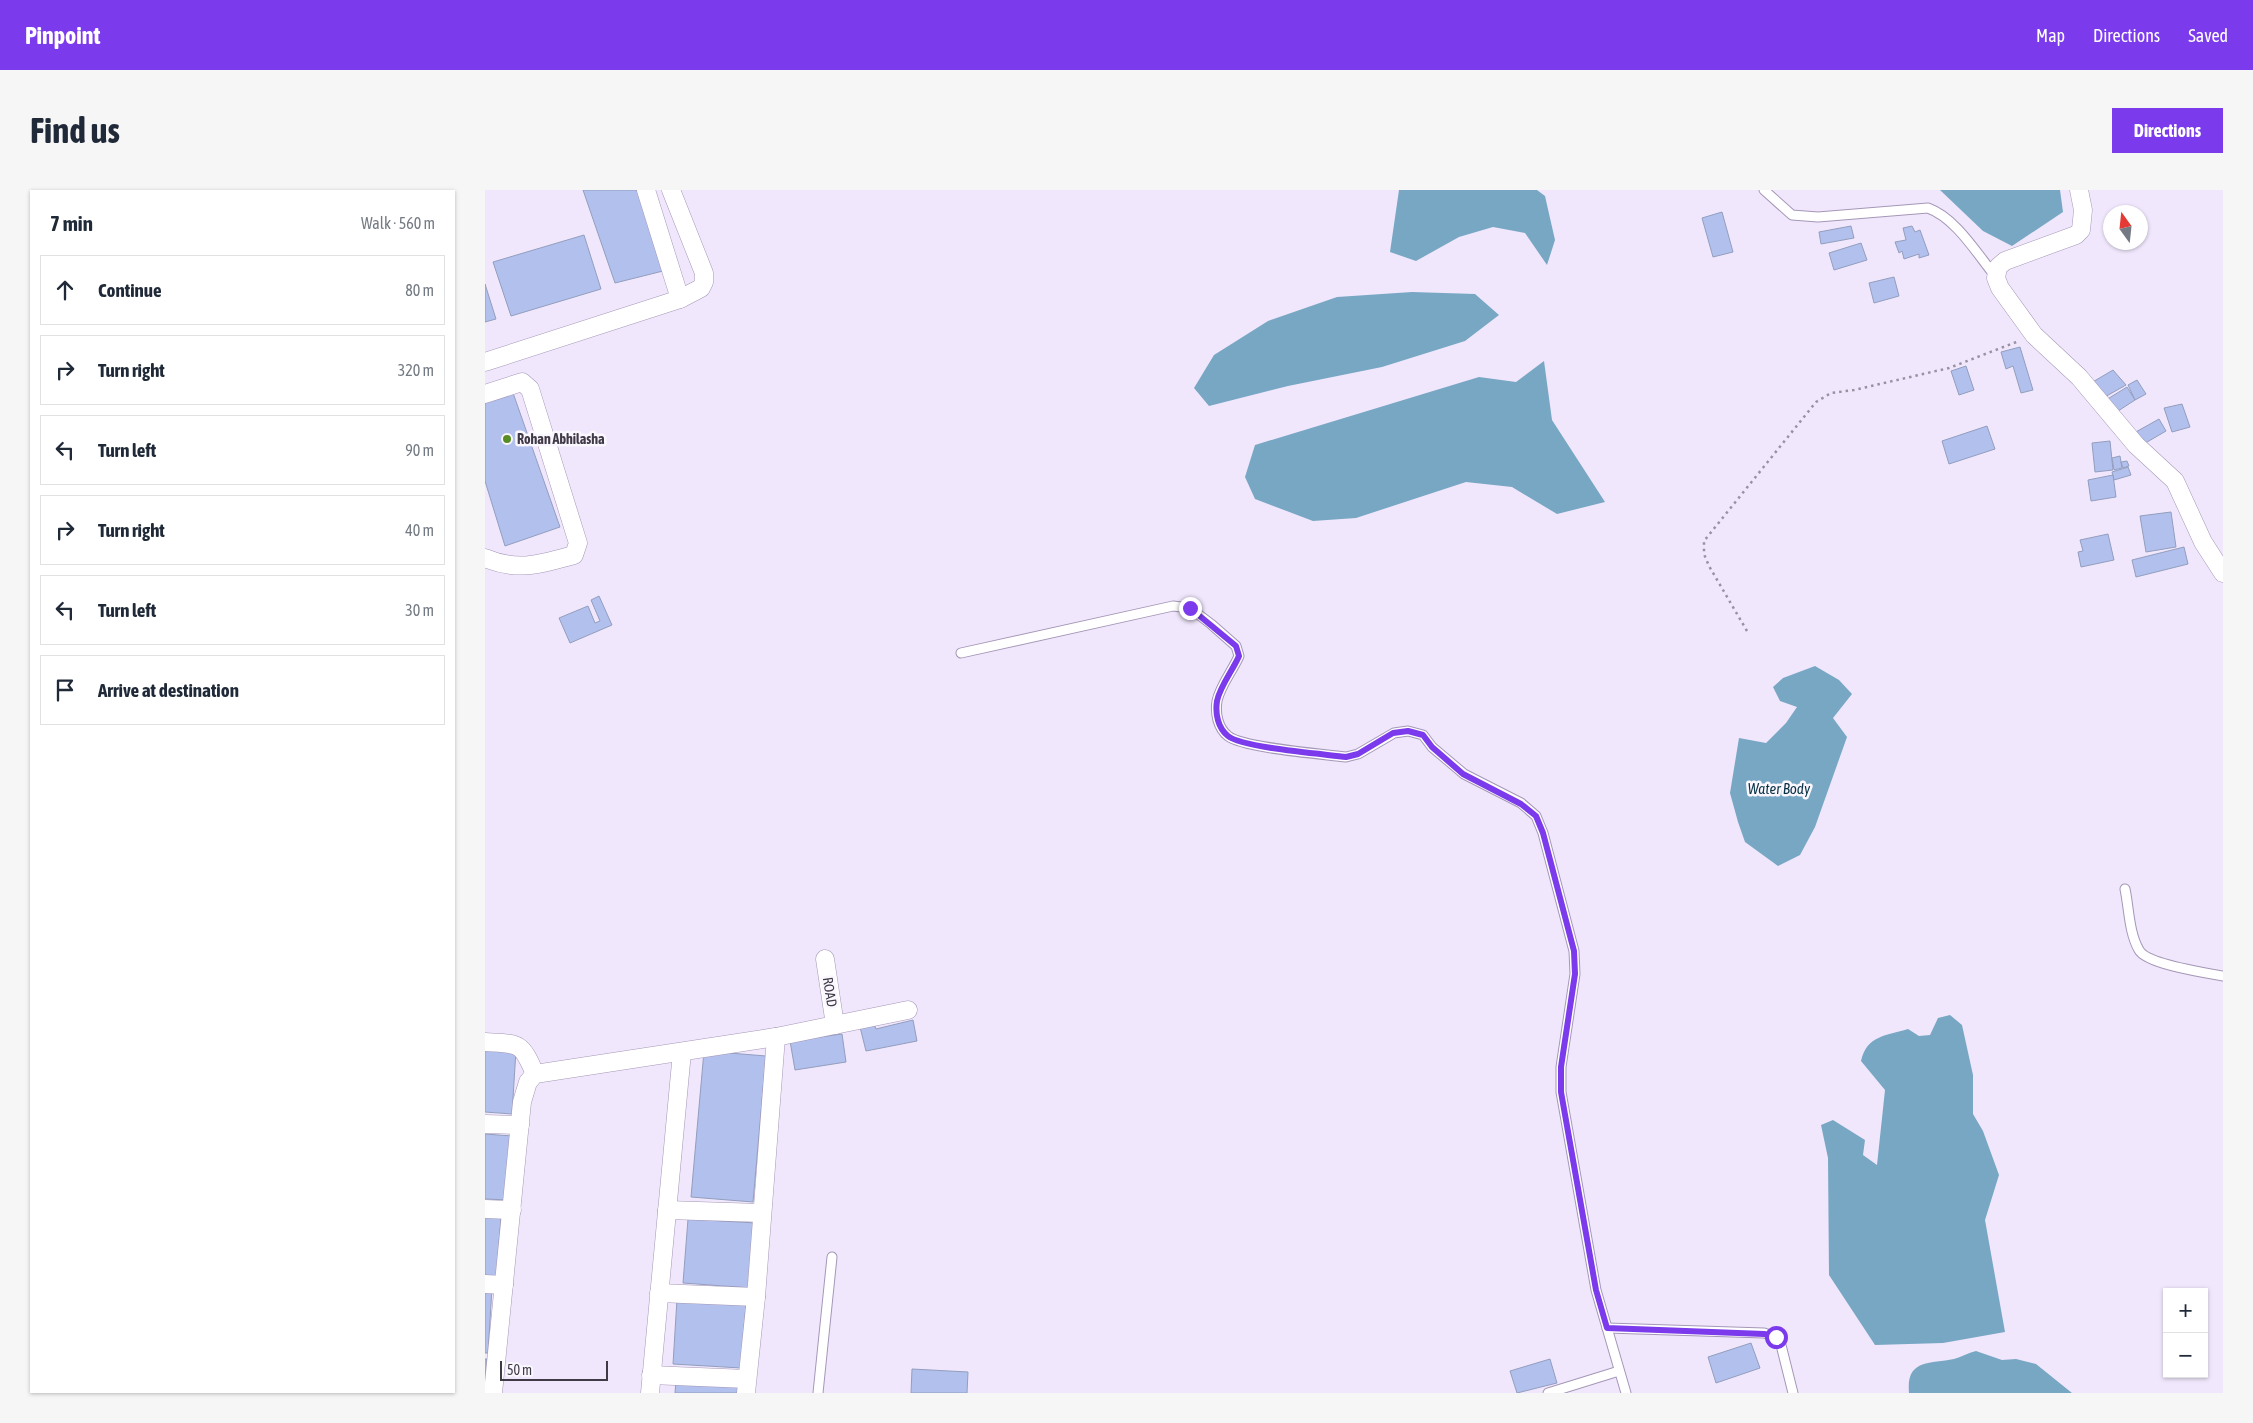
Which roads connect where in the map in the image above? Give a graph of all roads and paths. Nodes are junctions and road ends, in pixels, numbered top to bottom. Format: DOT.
graph roads {
  1 [pos="647,190"];
  2 [pos="671,190"];
  3 [pos="1764,190"];
  4 [pos="2079,190"];
  5 [pos="1997,278"];
  6 [pos="680,299"];
  7 [pos="2034,335"];
  8 [pos="485,362"];
  9 [pos="485,394"];
  10 [pos="485,558"];
  11 [pos="2223,572"];
  12 [pos="1747,631"];
  13 [pos="961,653"];
  14 [pos="2125,889"];
  15 [pos="825,960"];
  16 [pos="2223,976"];
  17 [pos="908,1010"];
  18 [pos="835,1025"];
  19 [pos="776,1037"];
  20 [pos="485,1042"];
  21 [pos="682,1052"];
  22 [pos="535,1074"];
  23 [pos="485,1124"];
  24 [pos="520,1125"];
  25 [pos="485,1209"];
  26 [pos="512,1210"];
  27 [pos="667,1210"];
  28 [pos="761,1212"];
  29 [pos="832,1257"];
  30 [pos="485,1284"];
  31 [pos="504,1285"];
  32 [pos="659,1293"];
  33 [pos="756,1297"];
  34 [pos="1607,1328"];
  35 [pos="491,1355"];
  36 [pos="1619,1371"];
  37 [pos="651,1375"];
  38 [pos="747,1386"];
  39 [pos="493,1393"];
  40 [pos="649,1393"];
  41 [pos="817,1393"];
  42 [pos="1547,1393"];
  43 [pos="1626,1393"];
  44 [pos="1793,1393"];
  1 -- 6 [label="street"];
  2 -- 6 [label="street"];
  3 -- 5 [label="lane"];
  4 -- 5 [label="street"];
  5 -- 7 [label="street"];
  6 -- 8 [label="street"];
  7 -- 11 [label="street"];
  7 -- 12 [label="path"];
  9 -- 10 [label="street"];
  13 -- 34 [label="lane"];
  14 -- 16 [label="lane"];
  15 -- 18 [label="street, ROAD"];
  17 -- 18 [label="street"];
  18 -- 19 [label="street"];
  19 -- 21 [label="street"];
  19 -- 28 [label="street"];
  20 -- 22 [label="street"];
  21 -- 22 [label="street"];
  21 -- 27 [label="street"];
  22 -- 24 [label="street"];
  23 -- 24 [label="street"];
  24 -- 26 [label="street"];
  25 -- 26 [label="street"];
  26 -- 31 [label="street"];
  27 -- 28 [label="street"];
  27 -- 32 [label="street"];
  28 -- 33 [label="street"];
  29 -- 41 [label="lane"];
  30 -- 31 [label="street"];
  31 -- 35 [label="street"];
  32 -- 33 [label="street"];
  32 -- 37 [label="street"];
  33 -- 38 [label="street"];
  34 -- 36 [label="lane"];
  34 -- 44 [label="lane"];
  35 -- 39 [label="street"];
  36 -- 42 [label="lane"];
  36 -- 43 [label="lane"];
  37 -- 38 [label="street"];
  37 -- 40 [label="street"];
}
